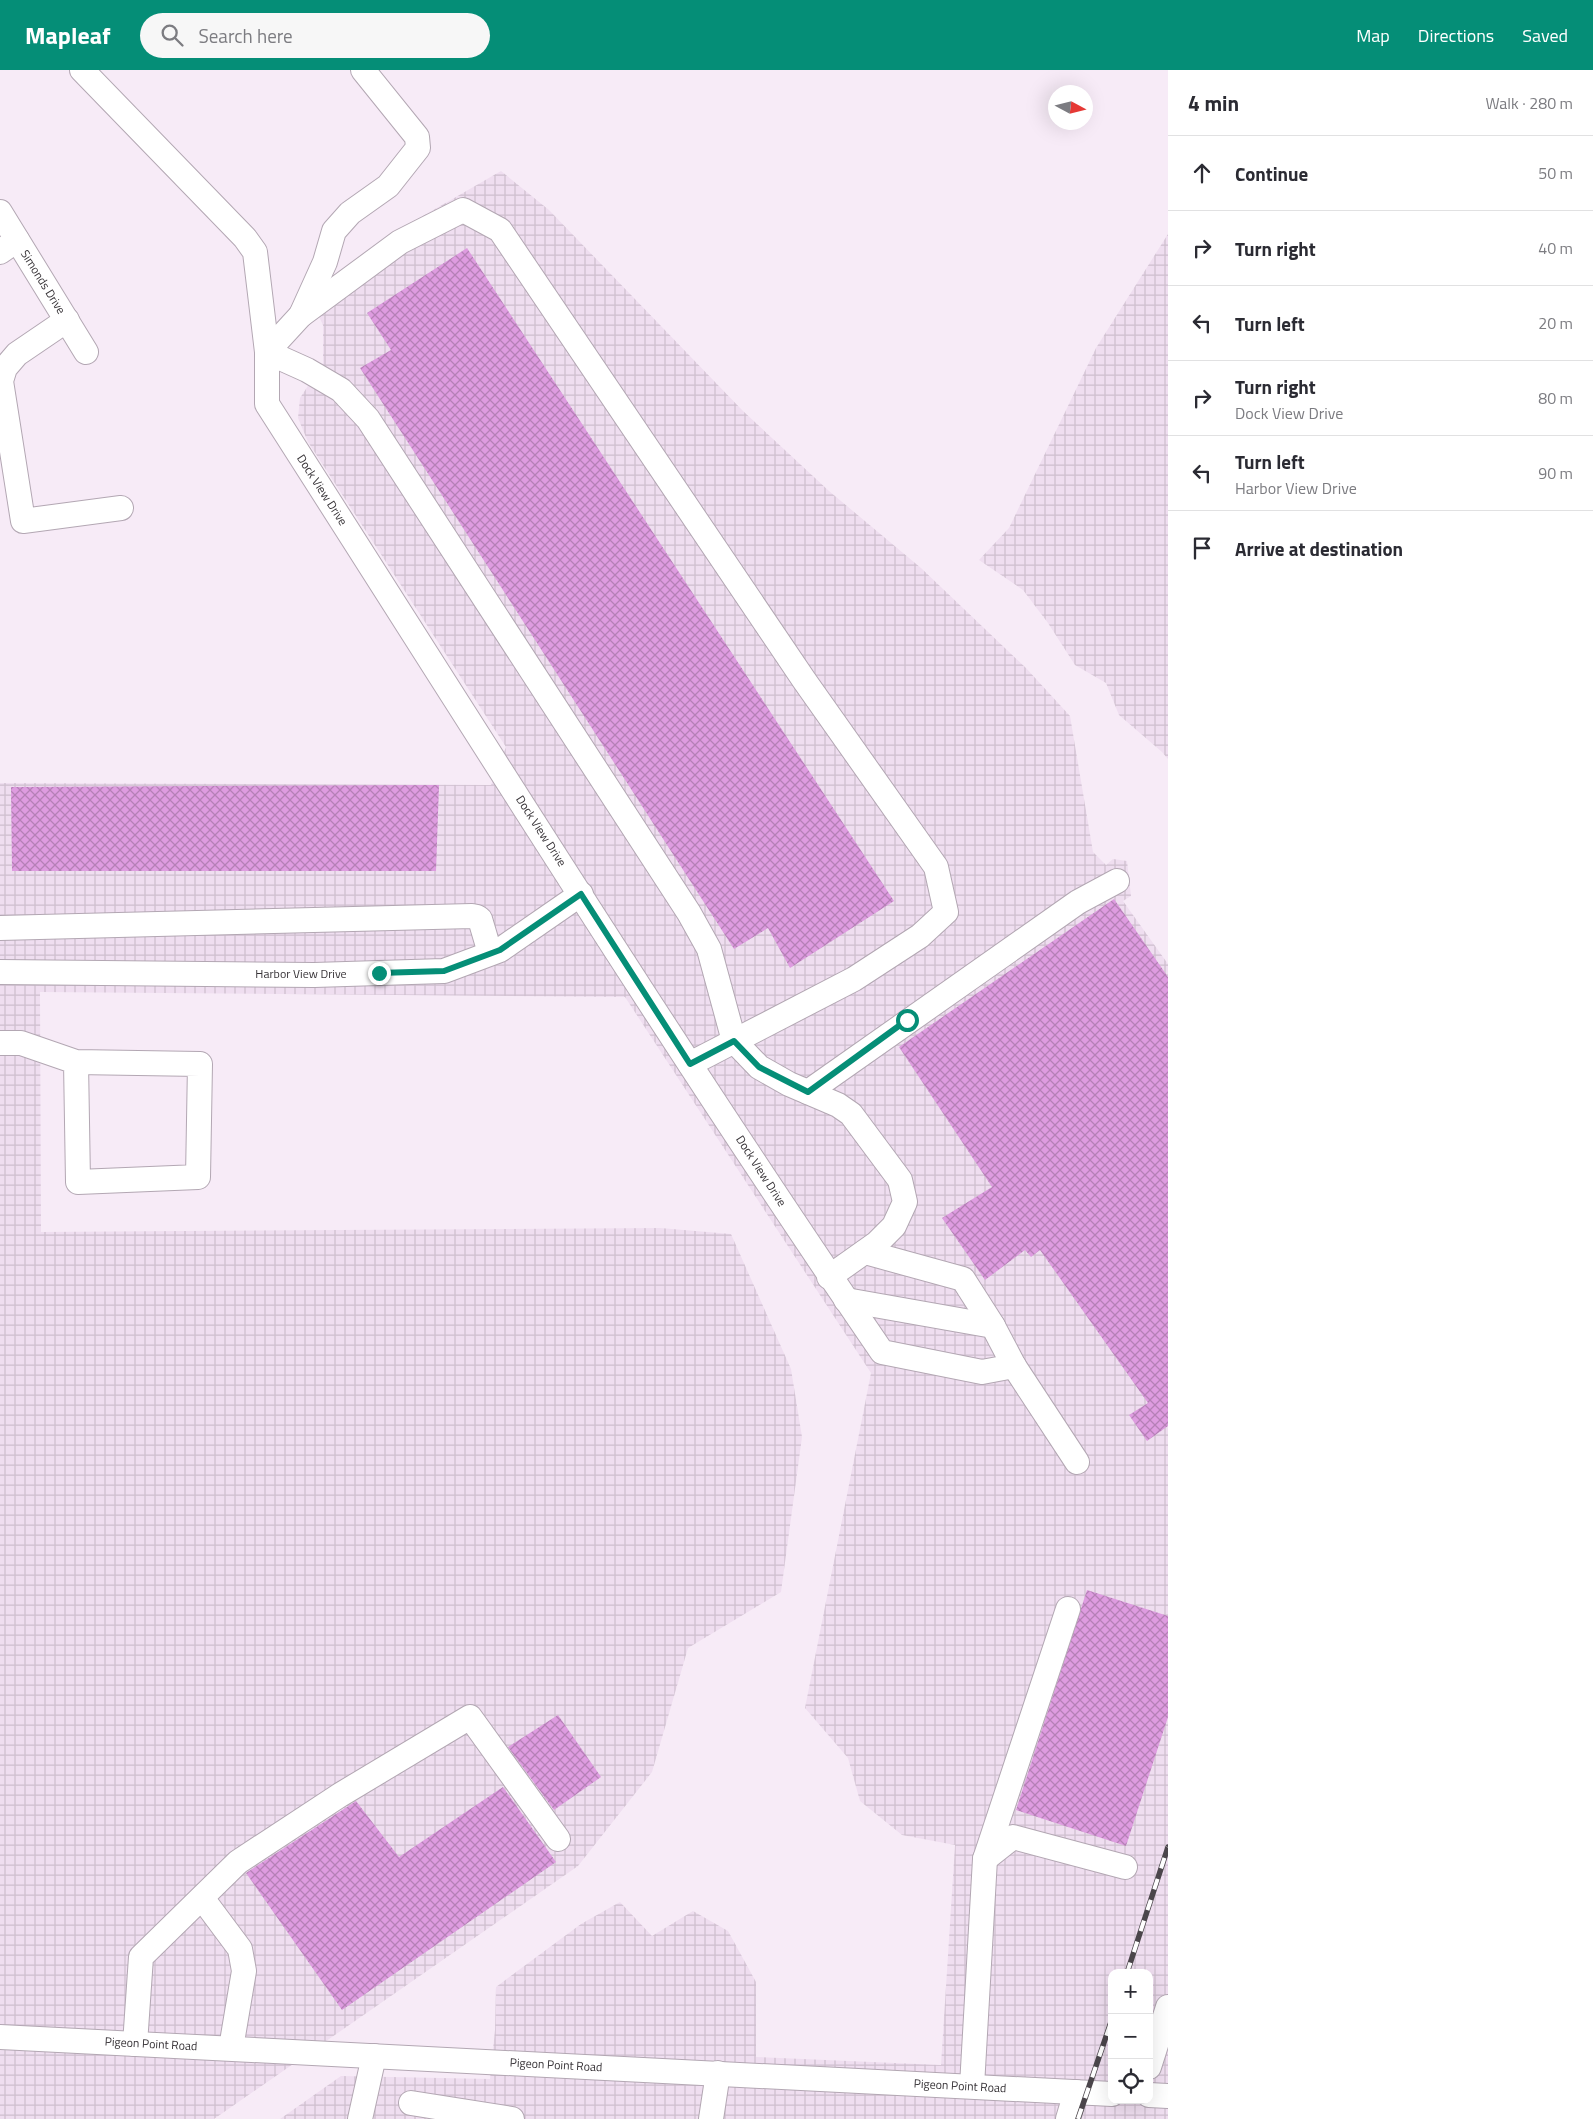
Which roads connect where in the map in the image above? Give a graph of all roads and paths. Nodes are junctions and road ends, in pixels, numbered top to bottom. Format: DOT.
graph roads {
  1 [pos="82,70"];
  2 [pos="363,70"];
  3 [pos="0,212"];
  4 [pos="9,246"];
  5 [pos="301,315"];
  6 [pos="67,320"];
  7 [pos="86,352"];
  8 [pos="267,352"];
  9 [pos="121,508"];
  10 [pos="1117,881"];
  11 [pos="581,894"];
  12 [pos="0,928"];
  13 [pos="490,953"];
  14 [pos="0,972"];
  15 [pos="734,1041"];
  16 [pos="0,1043"];
  17 [pos="76,1062"];
  18 [pos="690,1064"];
  19 [pos="808,1092"];
  20 [pos="865,1252"];
  21 [pos="829,1277"];
  22 [pos="846,1300"];
  23 [pos="993,1326"];
  24 [pos="1014,1366"];
  25 [pos="1077,1462"];
  26 [pos="1068,1609"];
  27 [pos="558,1839"];
  28 [pos="985,1859"];
  29 [pos="1125,1867"];
  30 [pos="202,1898"];
  31 [pos="1168,2007"];
  32 [pos="0,2037"];
  33 [pos="135,2044"];
  34 [pos="231,2048"];
  35 [pos="374,2056"];
  36 [pos="1152,2059"];
  37 [pos="718,2073"];
  38 [pos="972,2086"];
  39 [pos="1076,2092"];
  40 [pos="1108,2094"];
  41 [pos="1153,2096"];
  42 [pos="1168,2096"];
  43 [pos="411,2103"];
  44 [pos="360,2119"];
  45 [pos="512,2119"];
  46 [pos="711,2119"];
  47 [pos="1068,2119"];
  1 -- 8 [label="street, Dock View Drive"];
  2 -- 5 [label="street"];
  3 -- 4 [label="street, Simonds Drive"];
  4 -- 6 [label="street, Simonds Drive"];
  5 -- 8 [label="street"];
  5 -- 15 [label="street"];
  6 -- 7 [label="street, Simonds Drive"];
  6 -- 9 [label="street"];
  8 -- 11 [label="street, Dock View Drive"];
  8 -- 15 [label="street"];
  10 -- 19 [label="street"];
  11 -- 13 [label="street, Harbor View Drive"];
  11 -- 18 [label="street, Dock View Drive"];
  12 -- 13 [label="street"];
  13 -- 14 [label="street, Harbor View Drive"];
  15 -- 18 [label="street"];
  15 -- 19 [label="street"];
  16 -- 17 [label="street"];
  17 -- 17 [label="street"];
  18 -- 21 [label="street, Dock View Drive"];
  19 -- 20 [label="street"];
  20 -- 21 [label="street"];
  20 -- 23 [label="street"];
  21 -- 22 [label="street, Dock View Drive"];
  22 -- 23 [label="street"];
  22 -- 24 [label="street, Dock View Drive"];
  23 -- 24 [label="street"];
  24 -- 25 [label="street"];
  26 -- 28 [label="street"];
  27 -- 30 [label="street"];
  28 -- 29 [label="street"];
  28 -- 38 [label="street"];
  30 -- 33 [label="street"];
  30 -- 34 [label="street"];
  31 -- 36 [label="street"];
  32 -- 33 [label="street, Pigeon Point Road"];
  33 -- 34 [label="street, Pigeon Point Road"];
  34 -- 35 [label="street, Pigeon Point Road"];
  35 -- 37 [label="street, Pigeon Point Road"];
  35 -- 44 [label="street"];
  37 -- 38 [label="street, Pigeon Point Road"];
  37 -- 46 [label="street"];
  38 -- 39 [label="street, Pigeon Point Road"];
  39 -- 40 [label="street, Pigeon Point Road"];
  39 -- 47 [label="street"];
  41 -- 42 [label="street"];
  43 -- 45 [label="street"];
}
